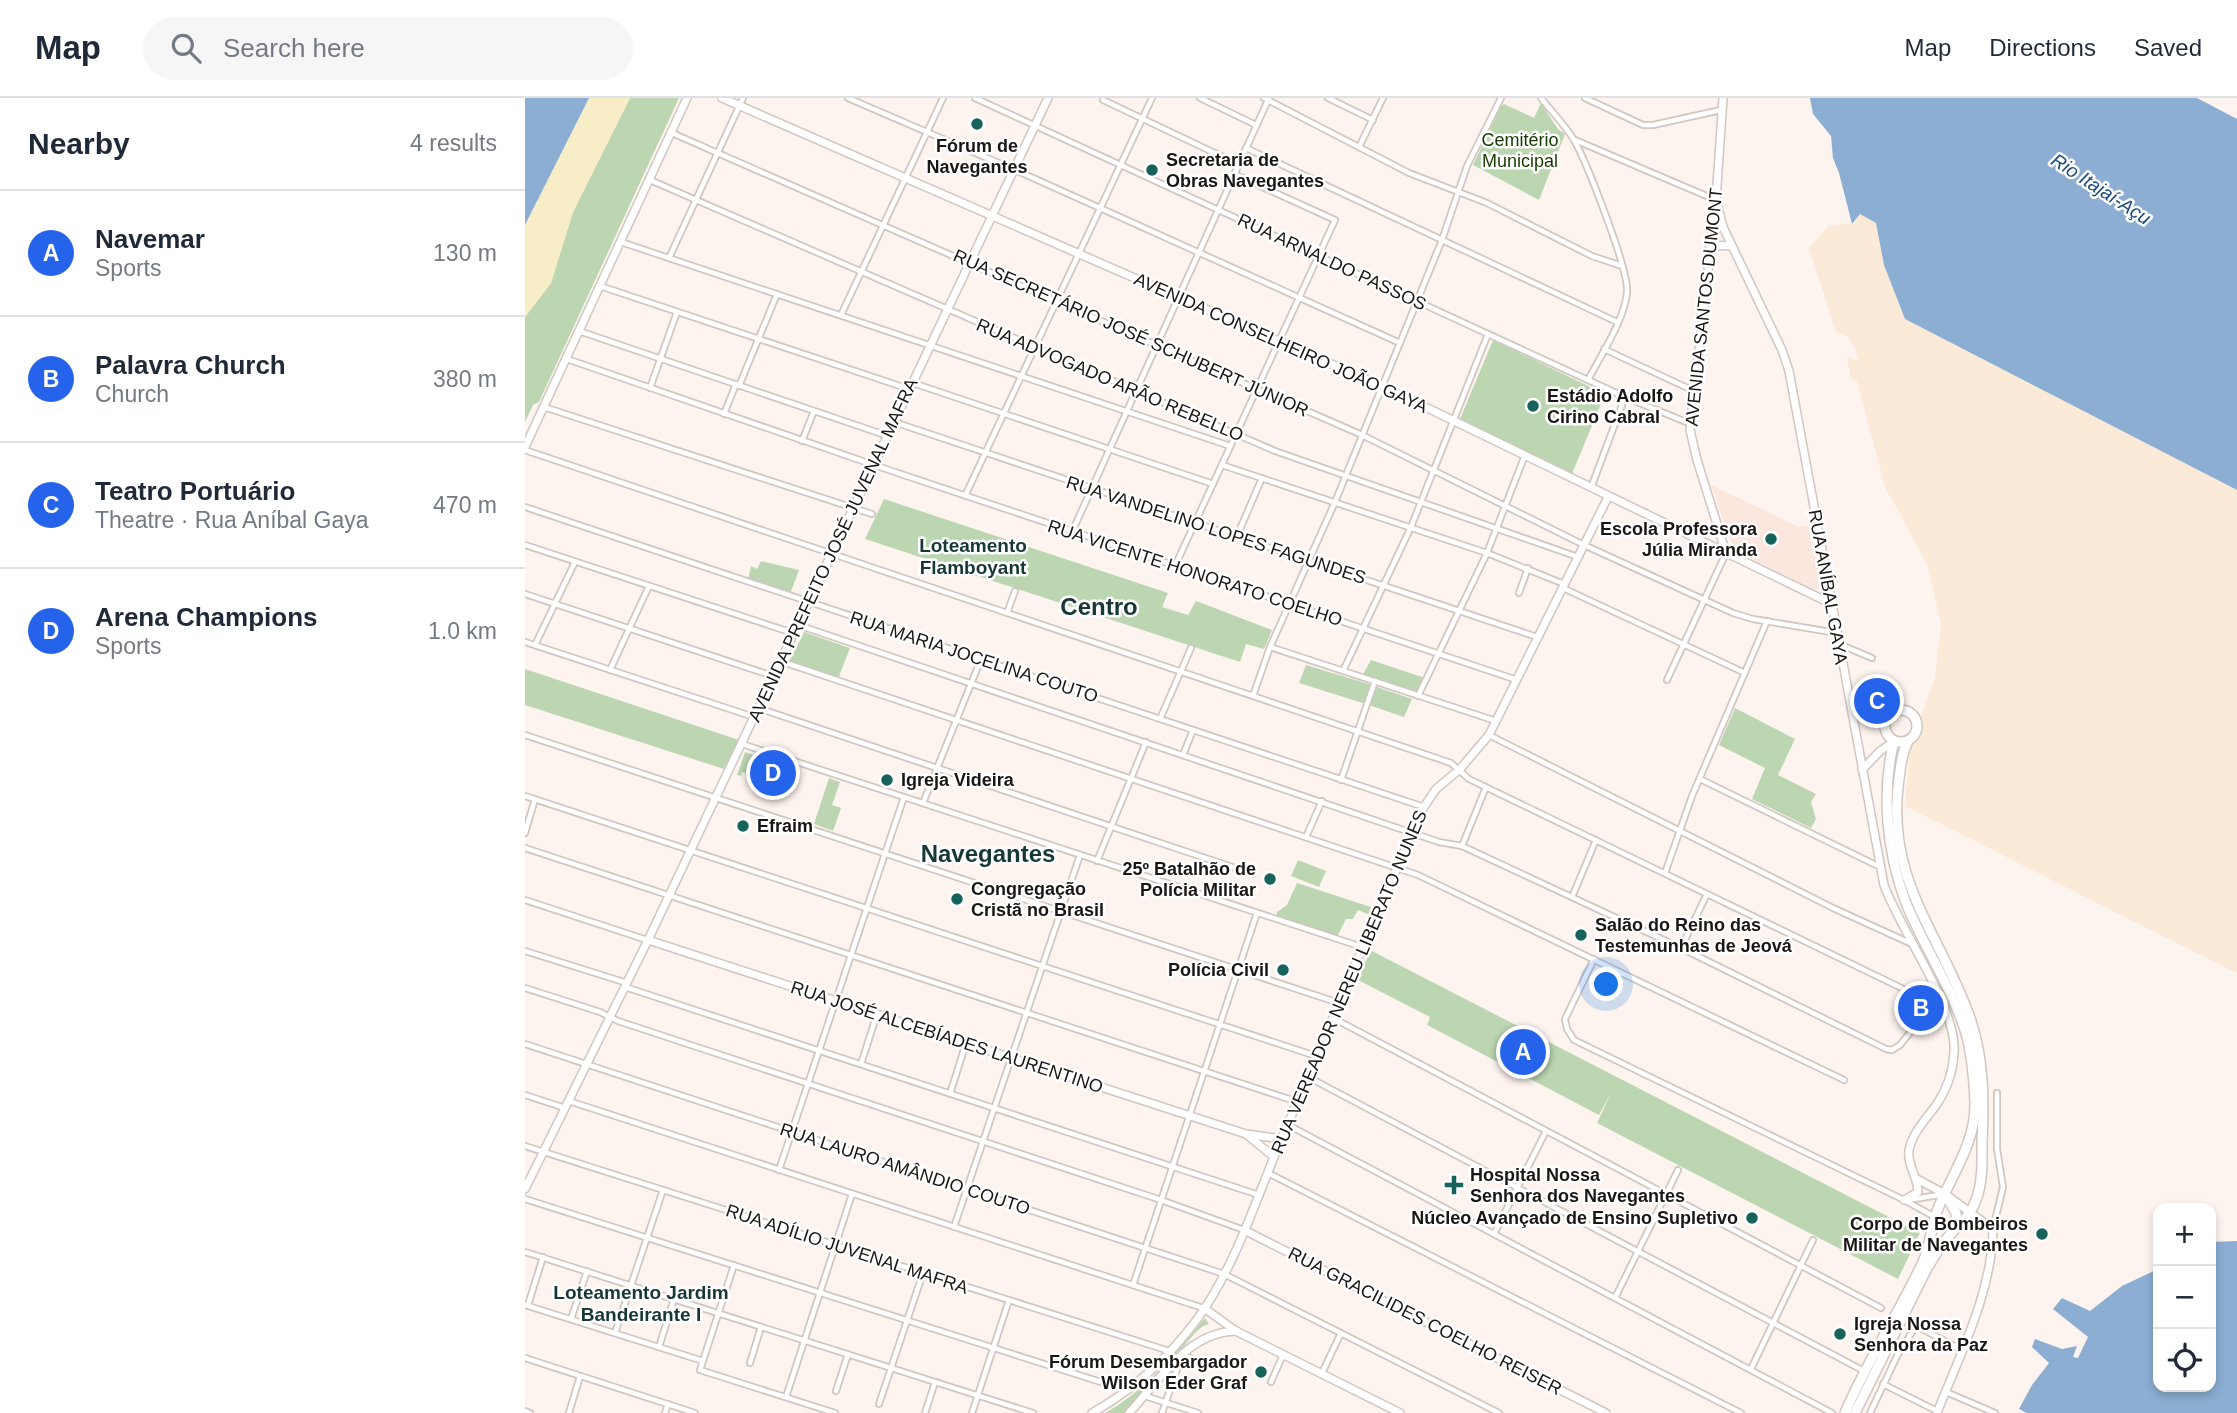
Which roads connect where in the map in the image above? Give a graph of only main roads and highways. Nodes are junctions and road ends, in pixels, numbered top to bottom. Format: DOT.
graph roads {
  1 [pos="687,98"];
  2 [pos="722,98"];
  3 [pos="1048,98"];
  4 [pos="1723,98"];
  5 [pos="741,102"];
  6 [pos="1716,200"];
  7 [pos="992,216"];
  8 [pos="1709,245"];
  9 [pos="1731,246"];
  10 [pos="525,449"];
  11 [pos="1608,497"];
  12 [pos="1726,553"];
  13 [pos="1832,604"];
  14 [pos="1894,741"];
  15 [pos="1908,741"];
  16 [pos="1862,770"];
  17 [pos="648,940"];
  18 [pos="1245,1134"];
  19 [pos="1282,1139"];
  20 [pos="1274,1157"];
  21 [pos="1914,1178"];
  22 [pos="525,1189"];
  23 [pos="1945,1194"];
  24 [pos="1904,1200"];
  25 [pos="1970,1212"];
  26 [pos="1935,1217"];
  27 [pos="1983,1223"];
  28 [pos="1957,1227"];
  29 [pos="1244,1230"];
  30 [pos="1204,1308"];
  31 [pos="1236,1331"];
  32 [pos="1938,1412"];
  33 [pos="1092,1413"];
  34 [pos="1129,1413"];
  35 [pos="1400,1413"];
  36 [pos="1606,1413"];
  37 [pos="1845,1413"];
  38 [pos="1855,1413"];
  1 -- 10 [label="main road"];
  2 -- 5 [label="main road, AVENIDA CONSELHEIRO JOÃO GAYA"];
  3 -- 7 [label="main road, AVENIDA PREFEITO JOSÉ JUVENAL MAFRA"];
  4 -- 6 [label="main road, AVENIDA SANTOS DUMONT"];
  5 -- 7 [label="main road, AVENIDA CONSELHEIRO JOÃO GAYA"];
  6 -- 8 [label="main road, AVENIDA SANTOS DUMONT"];
  6 -- 9 [label="main road, RUA ANÍBAL GAYA"];
  7 -- 11 [label="main road, AVENIDA CONSELHEIRO JOÃO GAYA"];
  7 -- 17 [label="main road, AVENIDA PREFEITO JOSÉ JUVENAL MAFRA"];
  8 -- 9 [label="main road"];
  8 -- 12 [label="main road, AVENIDA SANTOS DUMONT"];
  9 -- 13 [label="main road, RUA ANÍBAL GAYA"];
  11 -- 12 [label="main road, AVENIDA CONSELHEIRO JOÃO GAYA"];
  11 -- 19 [label="main road, RUA VEREADOR NEREU LIBERATO NUNES"];
  12 -- 13 [label="main road, AVENIDA CONSELHEIRO JOÃO GAYA"];
  13 -- 16 [label="main road, RUA ANÍBAL GAYA"];
  14 -- 15 [label="highway"];
  14 -- 15 [label="highway"];
  14 -- 16 [label="main road"];
  14 -- 23 [label="highway"];
  15 -- 25 [label="highway"];
  16 -- 21 [label="main road, RUA ANÍBAL GAYA"];
  17 -- 18 [label="main road, RUA JOSÉ ALCEBÍADES LAURENTINO"];
  17 -- 22 [label="main road, AVENIDA PREFEITO JOSÉ JUVENAL MAFRA"];
  18 -- 19 [label="main road, RUA JOSÉ ALCEBÍADES LAURENTINO"];
  18 -- 20 [label="main road, RUA JOSÉ ALCEBÍADES LAURENTINO"];
  19 -- 20 [label="main road, RUA VEREADOR NEREU LIBERATO NUNES"];
  20 -- 29 [label="main road, RUA VEREADOR NEREU LIBERATO NUNES"];
  21 -- 23 [label="main road"];
  21 -- 24 [label="main road"];
  23 -- 25 [label="main road"];
  23 -- 26 [label="highway"];
  23 -- 28 [label="highway"];
  25 -- 27 [label="main road"];
  25 -- 28 [label="highway"];
  26 -- 28 [label="main road"];
  26 -- 37 [label="highway"];
  27 -- 28 [label="main road"];
  27 -- 32 [label="main road"];
  28 -- 38 [label="highway"];
  29 -- 30 [label="main road, RUA VEREADOR NEREU LIBERATO NUNES"];
  29 -- 36 [label="main road, RUA GRACILIDES COELHO REISER"];
  30 -- 31 [label="main road"];
  30 -- 33 [label="main road, RUA VEREADOR NEREU LIBERATO NUNES"];
  31 -- 34 [label="main road"];
  31 -- 35 [label="main road"];
}
